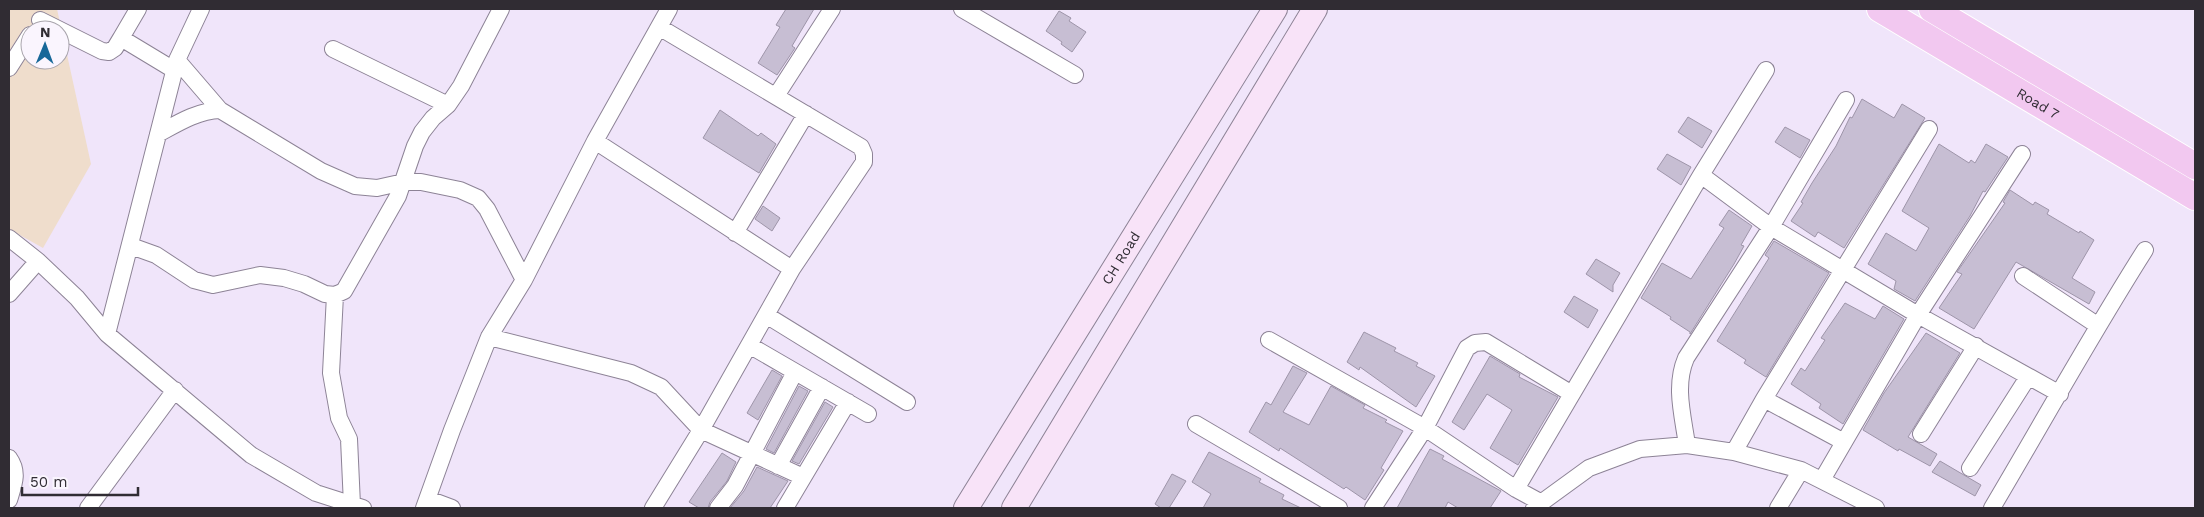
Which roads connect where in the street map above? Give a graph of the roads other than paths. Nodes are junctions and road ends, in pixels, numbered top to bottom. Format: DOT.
graph roads {
  1 [pos="138,9"];
  2 [pos="201,9"];
  3 [pos="501,9"];
  4 [pos="669,9"];
  5 [pos="832,9"];
  6 [pos="962,9"];
  7 [pos="1275,9"];
  8 [pos="1315,9"];
  9 [pos="1880,9"];
  10 [pos="1932,9"];
  11 [pos="40,19"];
  12 [pos="659,27"];
  13 [pos="121,38"];
  14 [pos="333,49"];
  15 [pos="20,51"];
  16 [pos="176,65"];
  17 [pos="9,68"];
  18 [pos="1766,70"];
  19 [pos="1075,75"];
  20 [pos="776,96"];
  21 [pos="1846,100"];
  22 [pos="448,105"];
  23 [pos="220,110"];
  24 [pos="806,114"];
  25 [pos="1930,129"];
  26 [pos="158,134"];
  27 [pos="595,141"];
  28 [pos="2022,154"];
  29 [pos="2195,166"];
  30 [pos="1701,175"];
  31 [pos="404,182"];
  32 [pos="2195,197"];
  33 [pos="1771,227"];
  34 [pos="735,233"];
  35 [pos="9,238"];
  36 [pos="131,246"];
  37 [pos="2145,250"];
  38 [pos="38,261"];
  39 [pos="792,269"];
  40 [pos="1843,270"];
  41 [pos="2023,276"];
  42 [pos="524,280"];
  43 [pos="9,294"];
  44 [pos="336,295"];
  45 [pos="766,315"];
  46 [pos="1918,315"];
  47 [pos="2097,325"];
  48 [pos="107,334"];
  49 [pos="489,337"];
  50 [pos="1269,340"];
  51 [pos="749,345"];
  52 [pos="1976,346"];
  53 [pos="795,372"];
  54 [pos="2028,377"];
  55 [pos="822,387"];
  56 [pos="175,390"];
  57 [pos="1572,394"];
  58 [pos="2060,394"];
  59 [pos="1764,399"];
  60 [pos="848,402"];
  61 [pos="907,402"];
  62 [pos="868,414"];
  63 [pos="1196,424"];
  64 [pos="1425,428"];
  65 [pos="701,430"];
  66 [pos="1921,434"];
  67 [pos="1844,442"];
  68 [pos="1687,445"];
  69 [pos="1734,452"];
  70 [pos="752,454"];
  71 [pos="9,458"];
  72 [pos="778,466"];
  73 [pos="1970,468"];
  74 [pos="1801,470"];
  75 [pos="803,477"];
  76 [pos="1822,480"];
  77 [pos="1516,489"];
  78 [pos="9,500"];
  79 [pos="426,504"];
  80 [pos="1537,505"];
  81 [pos="357,507"];
  82 [pos="88,508"];
  83 [pos="452,508"];
  84 [pos="653,508"];
  85 [pos="718,508"];
  86 [pos="785,508"];
  87 [pos="966,508"];
  88 [pos="1014,508"];
  89 [pos="1339,508"];
  90 [pos="1373,508"];
  91 [pos="1778,508"];
  92 [pos="1876,508"];
  93 [pos="1992,508"];
  1 -- 13 [label="street"];
  2 -- 16 [label="street"];
  3 -- 22 [label="street"];
  4 -- 12 [label="street"];
  5 -- 20 [label="street"];
  6 -- 19 [label="street"];
  7 -- 87 [label="street, CH Road"];
  8 -- 88 [label="street"];
  9 -- 32 [label="main road, Road 7"];
  10 -- 29 [label="main road, Road 7"];
  11 -- 13 [label="street"];
  12 -- 20 [label="street"];
  12 -- 27 [label="street"];
  13 -- 16 [label="street"];
  14 -- 22 [label="street"];
  15 -- 17 [label="street"];
  16 -- 23 [label="street"];
  16 -- 26 [label="street"];
  18 -- 30 [label="street"];
  20 -- 24 [label="street"];
  21 -- 33 [label="street"];
  22 -- 31 [label="street"];
  23 -- 26 [label="street"];
  23 -- 31 [label="street"];
  24 -- 34 [label="street"];
  24 -- 39 [label="street"];
  25 -- 40 [label="street"];
  26 -- 36 [label="street"];
  27 -- 34 [label="street"];
  27 -- 42 [label="street"];
  28 -- 46 [label="street"];
  30 -- 33 [label="street"];
  30 -- 57 [label="street"];
  31 -- 42 [label="street"];
  31 -- 44 [label="street"];
  33 -- 40 [label="street"];
  33 -- 68 [label="street"];
  34 -- 39 [label="street"];
  35 -- 38 [label="street"];
  36 -- 44 [label="street"];
  36 -- 48 [label="street"];
  37 -- 47 [label="street"];
  38 -- 43 [label="street"];
  38 -- 48 [label="street"];
  39 -- 45 [label="street"];
  40 -- 46 [label="street"];
  40 -- 59 [label="street"];
  41 -- 47 [label="street"];
  42 -- 49 [label="street"];
  44 -- 81 [label="street"];
  45 -- 51 [label="street"];
  45 -- 61 [label="street"];
  46 -- 52 [label="street"];
  46 -- 67 [label="street"];
  47 -- 58 [label="street"];
  48 -- 56 [label="street"];
  49 -- 65 [label="street"];
  49 -- 79 [label="street"];
  50 -- 64 [label="street"];
  51 -- 53 [label="street"];
  51 -- 65 [label="street"];
  52 -- 54 [label="street"];
  52 -- 66 [label="street"];
  53 -- 55 [label="street"];
  53 -- 70 [label="street"];
  54 -- 58 [label="street"];
  54 -- 73 [label="street"];
  55 -- 60 [label="street"];
  55 -- 72 [label="street"];
  56 -- 81 [label="street"];
  56 -- 82 [label="street"];
  57 -- 64 [label="street"];
  57 -- 77 [label="street"];
  58 -- 93 [label="street"];
  59 -- 67 [label="street"];
  59 -- 69 [label="street"];
  60 -- 62 [label="street"];
  60 -- 75 [label="street"];
  63 -- 89 [label="street"];
  64 -- 77 [label="street"];
  64 -- 90 [label="street"];
  65 -- 70 [label="street"];
  65 -- 84 [label="street"];
  67 -- 76 [label="street"];
  68 -- 69 [label="street"];
  68 -- 80 [label="street"];
  69 -- 74 [label="street"];
  70 -- 72 [label="street"];
  70 -- 85 [label="street"];
  71 -- 78 [label="street"];
  72 -- 75 [label="street"];
  74 -- 76 [label="street"];
  74 -- 91 [label="street"];
  75 -- 86 [label="street"];
  76 -- 92 [label="street"];
  77 -- 80 [label="street"];
  79 -- 83 [label="street"];
}
